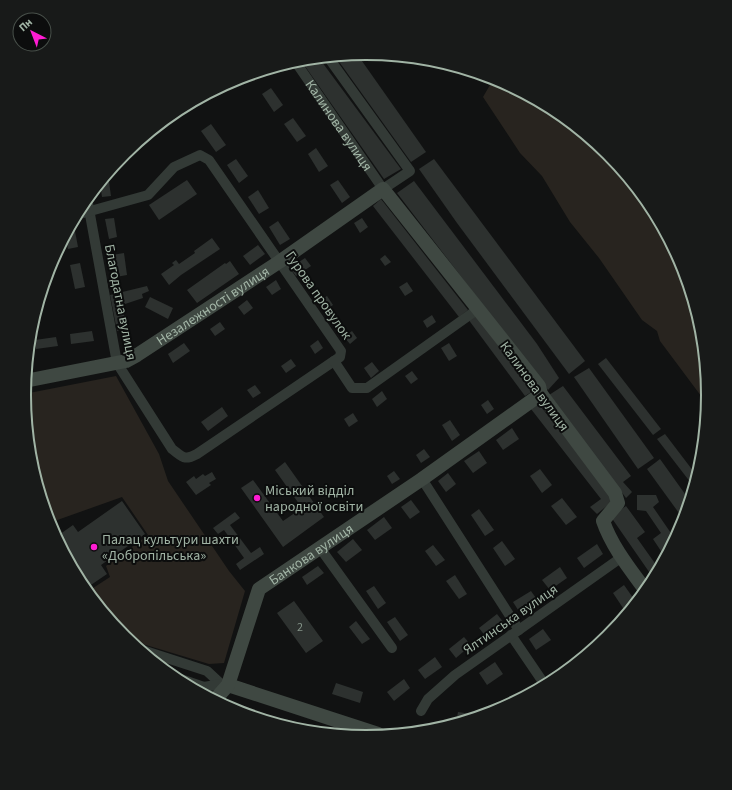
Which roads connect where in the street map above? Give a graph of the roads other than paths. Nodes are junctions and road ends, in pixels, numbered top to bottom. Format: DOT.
graph roads {
  1 [pos="332,62"];
  2 [pos="299,67"];
  3 [pos="383,189"];
  4 [pos="89,206"];
  5 [pos="90,212"];
  6 [pos="84,213"];
  7 [pos="279,262"];
  8 [pos="478,309"];
  9 [pos="334,361"];
  10 [pos="117,363"];
  11 [pos="32,380"];
  12 [pos="541,394"];
  13 [pos="422,479"];
  14 [pos="320,548"];
  15 [pos="622,557"];
  16 [pos="642,585"];
  17 [pos="515,633"];
  18 [pos="392,648"];
  19 [pos="153,653"];
  20 [pos="542,680"];
  21 [pos="224,684"];
  22 [pos="198,685"];
  23 [pos="219,695"];
  24 [pos="421,711"];
  25 [pos="365,730"];
  1 -- 3 [label="street"];
  2 -- 3 [label="street, Калинова вулиця"];
  3 -- 7 [label="street, Незалежності вулиця"];
  3 -- 8 [label="street, Калинова вулиця"];
  4 -- 5 [label="street, Благодатна вулиця"];
  5 -- 6 [label="street"];
  5 -- 7 [label="street, Гурова провулок"];
  5 -- 10 [label="street, Благодатна вулиця"];
  7 -- 9 [label="street, Гурова провулок"];
  7 -- 10 [label="street, Незалежності вулиця"];
  8 -- 9 [label="street, Гурова провулок"];
  8 -- 12 [label="street, Калинова вулиця"];
  9 -- 10 [label="street, Благодатна вулиця"];
  10 -- 11 [label="street, Незалежності вулиця"];
  12 -- 13 [label="street, Банкова вулиця"];
  12 -- 15 [label="street, Калинова вулиця"];
  13 -- 14 [label="street, Банкова вулиця"];
  13 -- 17 [label="street"];
  14 -- 18 [label="street"];
  14 -- 21 [label="street, Банкова вулиця"];
  15 -- 16 [label="street, Калинова вулиця"];
  15 -- 17 [label="street, Ялтинська вулиця"];
  17 -- 20 [label="street"];
  17 -- 24 [label="street, Ялтинська вулиця"];
  19 -- 21 [label="street"];
  21 -- 22 [label="street"];
  21 -- 23 [label="street, Банкова вулиця"];
  21 -- 25 [label="street"];
}
